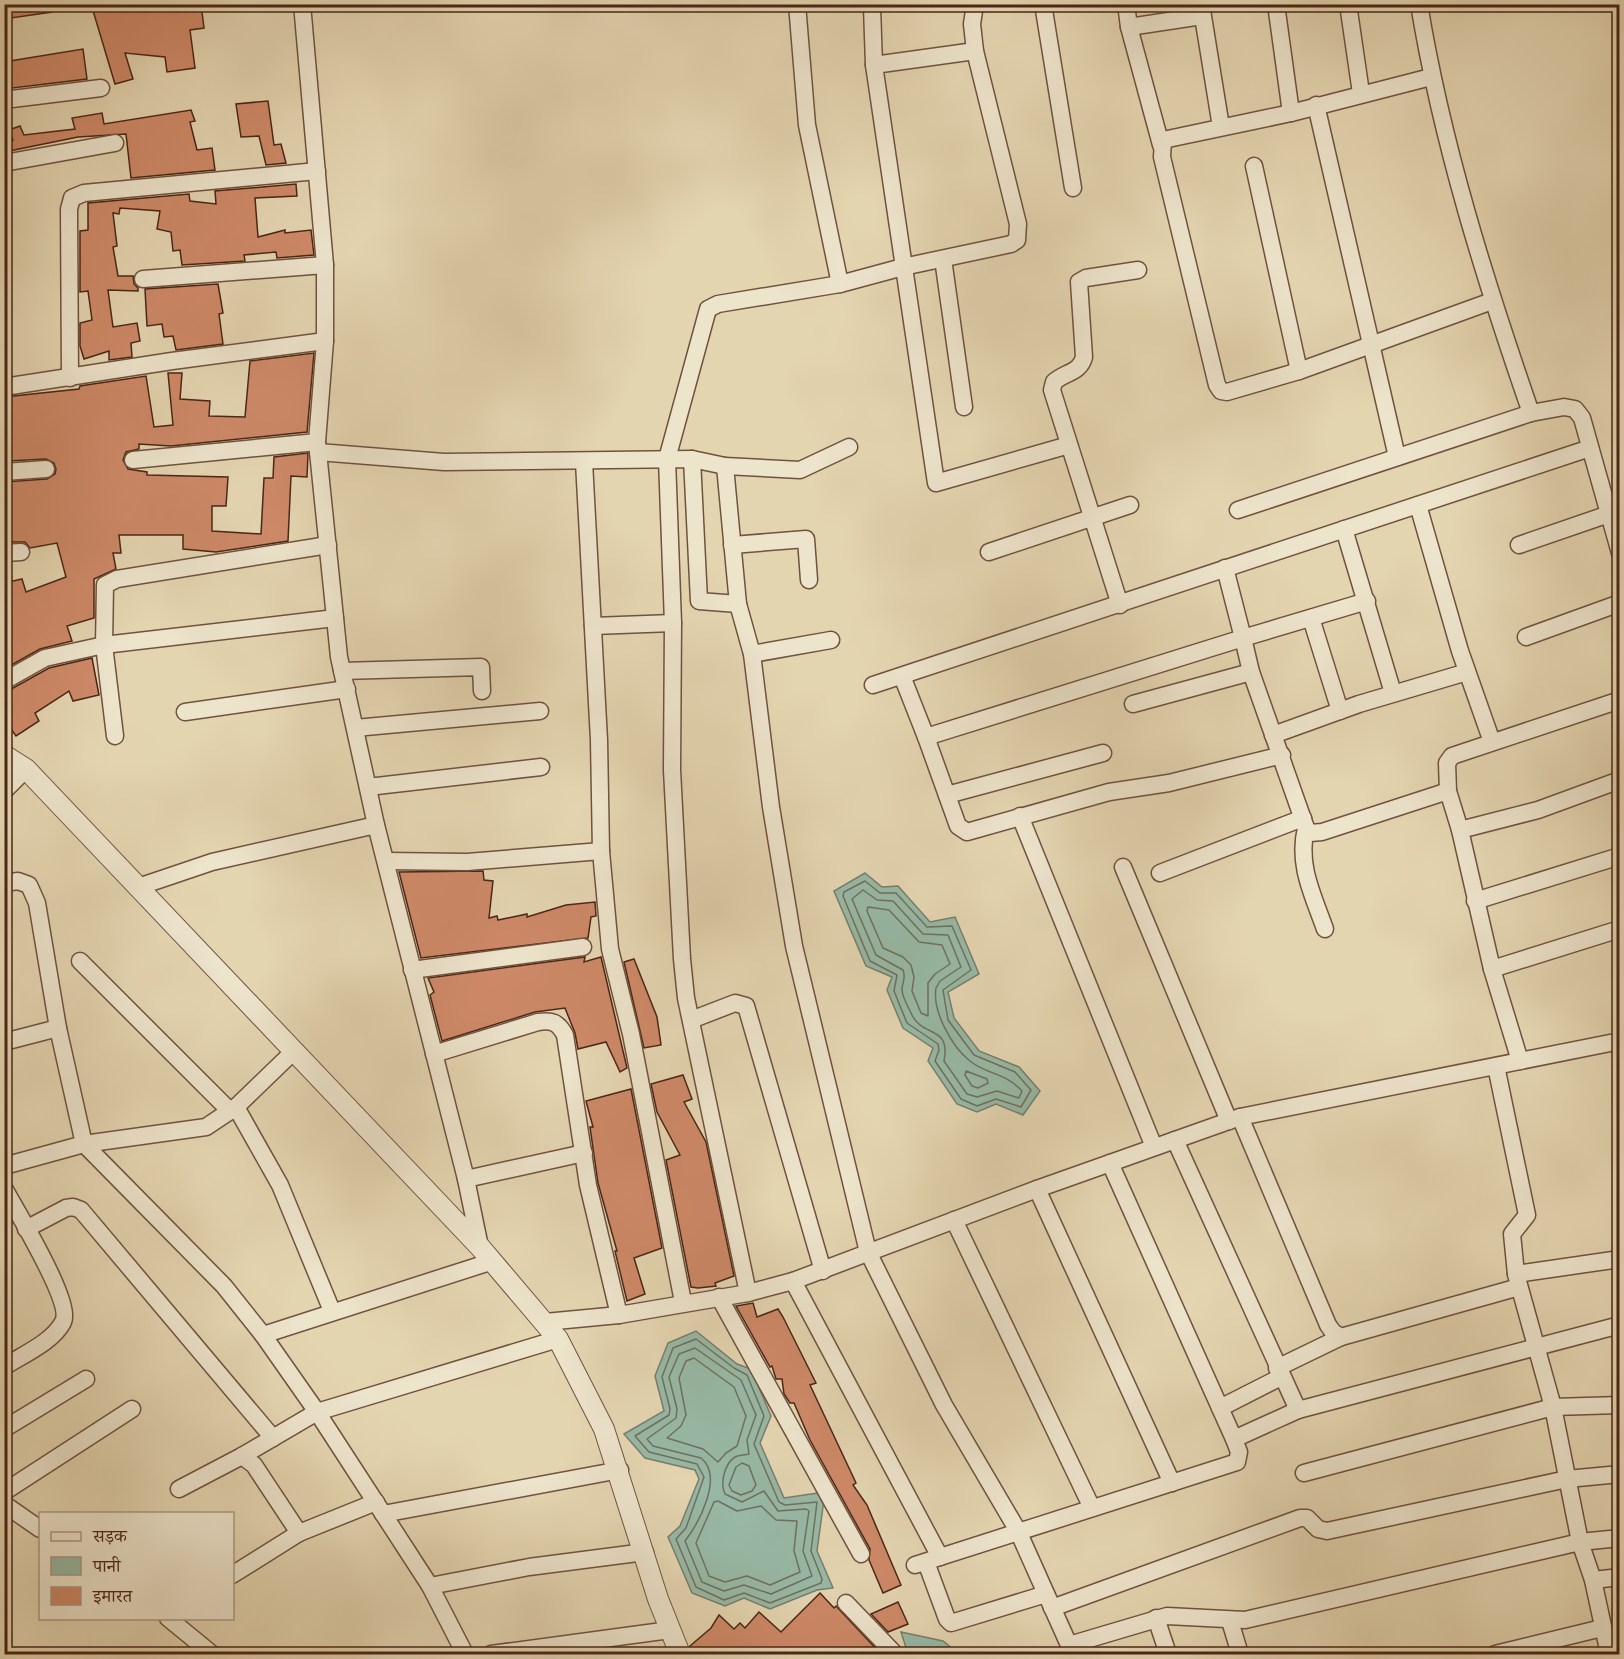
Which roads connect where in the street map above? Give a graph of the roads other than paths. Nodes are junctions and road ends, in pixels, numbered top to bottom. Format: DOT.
graph roads {
  1 [pos="302,4"];
  2 [pos="797,4"];
  3 [pos="975,4"];
  4 [pos="1043,4"];
  5 [pos="1126,4"];
  6 [pos="1276,4"];
  7 [pos="1348,4"];
  8 [pos="1419,4"];
  9 [pos="872,7"];
  10 [pos="1202,10"];
  11 [pos="1129,27"];
  12 [pos="975,51"];
  13 [pos="874,65"];
  14 [pos="1431,77"];
  15 [pos="101,88"];
  16 [pos="1362,93"];
  17 [pos="4,100"];
  18 [pos="1316,105"];
  19 [pos="1291,114"];
  20 [pos="1221,127"];
  21 [pos="115,143"];
  22 [pos="1161,145"];
  23 [pos="4,163"];
  24 [pos="1254,166"];
  25 [pos="317,171"];
  26 [pos="1073,188"];
  27 [pos="943,259"];
  28 [pos="325,265"];
  29 [pos="903,267"];
  30 [pos="1138,270"];
  31 [pos="143,279"];
  32 [pos="840,284"];
  33 [pos="1492,301"];
  34 [pos="326,341"];
  35 [pos="1373,342"];
  36 [pos="1299,371"];
  37 [pos="70,378"];
  38 [pos="4,387"];
  39 [pos="964,407"];
  40 [pos="1531,413"];
  41 [pos="1069,445"];
  42 [pos="317,447"];
  43 [pos="849,447"];
  44 [pos="1590,448"];
  45 [pos="1397,457"];
  46 [pos="667,459"];
  47 [pos="692,459"];
  48 [pos="133,460"];
  49 [pos="584,462"];
  50 [pos="725,466"];
  51 [pos="46,469"];
  52 [pos="4,472"];
  53 [pos="1130,505"];
  54 [pos="1418,505"];
  55 [pos="1238,510"];
  56 [pos="1609,514"];
  57 [pos="1091,519"];
  58 [pos="1344,529"];
  59 [pos="327,545"];
  60 [pos="732,545"];
  61 [pos="1519,545"];
  62 [pos="988,552"];
  63 [pos="1620,553"];
  64 [pos="1225,568"];
  65 [pos="809,580"];
  66 [pos="1367,601"];
  67 [pos="1620,603"];
  68 [pos="738,604"];
  69 [pos="1120,605"];
  70 [pos="335,618"];
  71 [pos="1311,618"];
  72 [pos="673,623"];
  73 [pos="593,626"];
  74 [pos="1526,637"];
  75 [pos="1244,638"];
  76 [pos="831,640"];
  77 [pos="104,645"];
  78 [pos="752,654"];
  79 [pos="342,670"];
  80 [pos="1251,672"];
  81 [pos="1467,672"];
  82 [pos="902,676"];
  83 [pos="4,681"];
  84 [pos="873,685"];
  85 [pos="347,688"];
  86 [pos="482,691"];
  87 [pos="1394,693"];
  88 [pos="1620,700"];
  89 [pos="1132,704"];
  90 [pos="540,711"];
  91 [pos="1340,711"];
  92 [pos="185,712"];
  93 [pos="355,728"];
  94 [pos="1273,735"];
  95 [pos="115,736"];
  96 [pos="926,737"];
  97 [pos="1492,742"];
  98 [pos="1103,753"];
  99 [pos="4,755"];
  100 [pos="1282,755"];
  101 [pos="541,767"];
  102 [pos="26,769"];
  103 [pos="1620,780"];
  104 [pos="368,787"];
  105 [pos="4,791"];
  106 [pos="1448,791"];
  107 [pos="947,795"];
  108 [pos="1020,816"];
  109 [pos="1305,823"];
  110 [pos="376,825"];
  111 [pos="1460,830"];
  112 [pos="601,851"];
  113 [pos="1620,856"];
  114 [pos="386,861"];
  115 [pos="1123,867"];
  116 [pos="1160,873"];
  117 [pos="4,883"];
  118 [pos="138,887"];
  119 [pos="1475,901"];
  120 [pos="1325,929"];
  121 [pos="1620,929"];
  122 [pos="584,947"];
  123 [pos="80,961"];
  124 [pos="1492,969"];
  125 [pos="412,970"];
  126 [pos="691,1020"];
  127 [pos="58,1028"];
  128 [pos="1620,1041"];
  129 [pos="4,1042"];
  130 [pos="293,1052"];
  131 [pos="434,1054"];
  132 [pos="1520,1061"];
  133 [pos="1496,1066"];
  134 [pos="233,1109"];
  135 [pos="1234,1119"];
  136 [pos="1175,1140"];
  137 [pos="84,1144"];
  138 [pos="1154,1147"];
  139 [pos="584,1153"];
  140 [pos="1110,1163"];
  141 [pos="4,1166"];
  142 [pos="466,1179"];
  143 [pos="4,1188"];
  144 [pos="1037,1189"];
  145 [pos="954,1220"];
  146 [pos="26,1228"];
  147 [pos="868,1252"];
  148 [pos="487,1254"];
  149 [pos="1620,1259"];
  150 [pos="823,1271"];
  151 [pos="793,1281"];
  152 [pos="1518,1281"];
  153 [pos="748,1293"];
  154 [pos="719,1297"];
  155 [pos="683,1302"];
  156 [pos="332,1311"];
  157 [pos="619,1315"];
  158 [pos="545,1322"];
  159 [pos="1620,1324"];
  160 [pos="263,1335"];
  161 [pos="1341,1337"];
  162 [pos="558,1340"];
  163 [pos="1535,1347"];
  164 [pos="4,1367"];
  165 [pos="1279,1372"];
  166 [pos="86,1379"];
  167 [pos="1620,1405"];
  168 [pos="1553,1407"];
  169 [pos="1220,1408"];
  170 [pos="132,1409"];
  171 [pos="1298,1410"];
  172 [pos="317,1412"];
  173 [pos="4,1429"];
  174 [pos="273,1438"];
  175 [pos="1234,1439"];
  176 [pos="242,1456"];
  177 [pos="620,1470"];
  178 [pos="1304,1473"];
  179 [pos="1620,1474"];
  180 [pos="1566,1479"];
  181 [pos="1172,1483"];
  182 [pos="179,1489"];
  183 [pos="4,1492"];
  184 [pos="4,1504"];
  185 [pos="380,1508"];
  186 [pos="1092,1508"];
  187 [pos="39,1528"];
  188 [pos="1018,1531"];
  189 [pos="299,1533"];
  190 [pos="1620,1538"];
  191 [pos="1580,1542"];
  192 [pos="645,1552"];
  193 [pos="861,1554"];
  194 [pos="927,1561"];
  195 [pos="234,1574"];
  196 [pos="1620,1577"];
  197 [pos="1593,1580"];
  198 [pos="430,1586"];
  199 [pos="1049,1601"];
  200 [pos="846,1603"];
  201 [pos="1156,1618"];
  202 [pos="170,1620"];
  203 [pos="1230,1621"];
  204 [pos="1602,1628"];
  205 [pos="670,1630"];
  206 [pos="1071,1650"];
  207 [pos="1612,1651"];
  208 [pos="212,1654"];
  209 [pos="465,1654"];
  210 [pos="491,1654"];
  211 [pos="680,1654"];
  212 [pos="895,1654"];
  213 [pos="1168,1654"];
  214 [pos="1240,1654"];
  215 [pos="1495,1654"];
  1 -- 25 [label="street"];
  2 -- 32 [label="street"];
  3 -- 12 [label="street"];
  4 -- 26 [label="street"];
  5 -- 11 [label="street"];
  6 -- 19 [label="street"];
  7 -- 16 [label="street"];
  8 -- 14 [label="street"];
  9 -- 13 [label="street"];
  10 -- 11 [label="street"];
  10 -- 20 [label="street"];
  11 -- 22 [label="street"];
  12 -- 13 [label="street"];
  12 -- 27 [label="street"];
  13 -- 29 [label="street"];
  14 -- 16 [label="street"];
  14 -- 33 [label="street"];
  15 -- 17 [label="street"];
  16 -- 18 [label="street"];
  18 -- 19 [label="street"];
  18 -- 35 [label="street"];
  19 -- 20 [label="street"];
  20 -- 22 [label="street"];
  21 -- 23 [label="street"];
  22 -- 36 [label="street"];
  24 -- 36 [label="street"];
  25 -- 28 [label="street"];
  25 -- 37 [label="street"];
  27 -- 29 [label="street"];
  27 -- 39 [label="street"];
  28 -- 31 [label="street"];
  28 -- 34 [label="street"];
  29 -- 32 [label="street"];
  29 -- 41 [label="street"];
  30 -- 41 [label="street"];
  32 -- 46 [label="street"];
  33 -- 35 [label="street"];
  33 -- 40 [label="street"];
  34 -- 37 [label="street"];
  34 -- 42 [label="street"];
  35 -- 36 [label="street"];
  35 -- 45 [label="street"];
  37 -- 38 [label="street"];
  40 -- 44 [label="street"];
  40 -- 45 [label="street"];
  41 -- 57 [label="street"];
  42 -- 48 [label="street"];
  42 -- 49 [label="street"];
  42 -- 59 [label="street"];
  43 -- 50 [label="street"];
  44 -- 54 [label="street"];
  44 -- 56 [label="street"];
  45 -- 55 [label="street"];
  46 -- 47 [label="street"];
  46 -- 49 [label="street"];
  46 -- 72 [label="street"];
  47 -- 50 [label="street"];
  47 -- 68 [label="street"];
  49 -- 73 [label="street"];
  50 -- 60 [label="street"];
  51 -- 52 [label="street"];
  53 -- 57 [label="street"];
  54 -- 58 [label="street"];
  54 -- 81 [label="street"];
  56 -- 61 [label="street"];
  56 -- 63 [label="street"];
  57 -- 62 [label="street"];
  57 -- 69 [label="street"];
  58 -- 64 [label="street"];
  58 -- 66 [label="street"];
  59 -- 70 [label="street"];
  59 -- 77 [label="street"];
  60 -- 65 [label="street"];
  60 -- 68 [label="street"];
  64 -- 69 [label="street"];
  64 -- 75 [label="street"];
  66 -- 71 [label="street"];
  66 -- 87 [label="street"];
  67 -- 74 [label="street"];
  68 -- 78 [label="street"];
  69 -- 82 [label="street"];
  70 -- 77 [label="street"];
  70 -- 79 [label="street"];
  71 -- 75 [label="street"];
  71 -- 91 [label="street"];
  72 -- 73 [label="street"];
  72 -- 126 [label="street"];
  73 -- 112 [label="street"];
  75 -- 80 [label="street"];
  75 -- 96 [label="street"];
  76 -- 78 [label="street"];
  77 -- 83 [label="street"];
  77 -- 95 [label="street"];
  78 -- 147 [label="street"];
  79 -- 85 [label="street"];
  79 -- 86 [label="street"];
  80 -- 89 [label="street"];
  80 -- 94 [label="street"];
  81 -- 87 [label="street"];
  81 -- 97 [label="street"];
  82 -- 84 [label="street"];
  82 -- 96 [label="street"];
  85 -- 92 [label="street"];
  85 -- 93 [label="street"];
  87 -- 91 [label="street"];
  88 -- 97 [label="street"];
  90 -- 93 [label="street"];
  91 -- 94 [label="street"];
  93 -- 104 [label="street"];
  94 -- 100 [label="street"];
  96 -- 107 [label="street"];
  97 -- 106 [label="street"];
  98 -- 107 [label="street"];
  99 -- 102 [label="street"];
  100 -- 108 [label="street"];
  100 -- 109 [label="street"];
  101 -- 104 [label="street"];
  102 -- 105 [label="street"];
  102 -- 118 [label="street"];
  103 -- 111 [label="street"];
  104 -- 110 [label="street"];
  106 -- 109 [label="street"];
  106 -- 111 [label="street"];
  107 -- 108 [label="street"];
  108 -- 138 [label="street"];
  109 -- 116 [label="street"];
  109 -- 120 [label="street"];
  110 -- 114 [label="street"];
  110 -- 118 [label="street"];
  111 -- 119 [label="street"];
  112 -- 114 [label="street"];
  112 -- 155 [label="street"];
  113 -- 119 [label="street"];
  114 -- 125 [label="street"];
  115 -- 135 [label="street"];
  117 -- 127 [label="street"];
  118 -- 130 [label="street"];
  119 -- 124 [label="street"];
  121 -- 124 [label="street"];
  122 -- 125 [label="street"];
  123 -- 134 [label="street"];
  124 -- 132 [label="street"];
  125 -- 131 [label="street"];
  126 -- 150 [label="street"];
  126 -- 153 [label="street"];
  127 -- 129 [label="street"];
  127 -- 137 [label="street"];
  128 -- 132 [label="street"];
  130 -- 134 [label="street"];
  130 -- 148 [label="street"];
  131 -- 139 [label="street"];
  131 -- 142 [label="street"];
  132 -- 133 [label="street"];
  133 -- 135 [label="street"];
  133 -- 152 [label="street"];
  134 -- 137 [label="street"];
  134 -- 156 [label="street"];
  135 -- 136 [label="street"];
  135 -- 161 [label="street"];
  136 -- 138 [label="street"];
  136 -- 165 [label="street"];
  137 -- 141 [label="street"];
  137 -- 160 [label="street"];
  138 -- 140 [label="street"];
  139 -- 142 [label="street"];
  139 -- 157 [label="street"];
  140 -- 144 [label="street"];
  140 -- 169 [label="street"];
  142 -- 148 [label="street"];
  143 -- 146 [label="street"];
  144 -- 145 [label="street"];
  144 -- 181 [label="street"];
  145 -- 147 [label="street"];
  145 -- 186 [label="street"];
  146 -- 164 [label="street"];
  146 -- 174 [label="street"];
  147 -- 150 [label="street"];
  147 -- 188 [label="street"];
  148 -- 156 [label="street"];
  148 -- 158 [label="street"];
  149 -- 152 [label="street"];
  150 -- 151 [label="street"];
  151 -- 153 [label="street"];
  151 -- 194 [label="street"];
  152 -- 161 [label="street"];
  152 -- 163 [label="street"];
  153 -- 154 [label="street"];
  154 -- 155 [label="street"];
  154 -- 193 [label="street"];
  155 -- 157 [label="street"];
  156 -- 160 [label="street"];
  157 -- 158 [label="street"];
  158 -- 162 [label="street"];
  159 -- 163 [label="street"];
  160 -- 172 [label="street"];
  161 -- 165 [label="street"];
  162 -- 172 [label="street"];
  162 -- 177 [label="street"];
  163 -- 168 [label="street"];
  163 -- 171 [label="street"];
  165 -- 169 [label="street"];
  165 -- 171 [label="street"];
  166 -- 173 [label="street"];
  167 -- 168 [label="street"];
  168 -- 178 [label="street"];
  168 -- 180 [label="street"];
  169 -- 175 [label="street"];
  170 -- 183 [label="street"];
  171 -- 175 [label="street"];
  172 -- 174 [label="street"];
  172 -- 185 [label="street"];
  174 -- 176 [label="street"];
  175 -- 181 [label="street"];
  176 -- 182 [label="street"];
  176 -- 189 [label="street"];
  177 -- 185 [label="street"];
  177 -- 192 [label="street"];
  179 -- 180 [label="street"];
  180 -- 191 [label="street"];
  180 -- 199 [label="street"];
  181 -- 186 [label="street"];
  184 -- 187 [label="street"];
  185 -- 189 [label="street"];
  185 -- 198 [label="street"];
  186 -- 188 [label="street"];
  188 -- 194 [label="street"];
  188 -- 199 [label="street"];
  189 -- 195 [label="street"];
  190 -- 191 [label="street"];
  191 -- 197 [label="street"];
  191 -- 203 [label="street"];
  192 -- 198 [label="street"];
  192 -- 205 [label="street"];
  194 -- 199 [label="street"];
  196 -- 197 [label="street"];
  197 -- 204 [label="street"];
  198 -- 209 [label="street"];
  199 -- 206 [label="street"];
  200 -- 212 [label="street"];
  201 -- 203 [label="street"];
  201 -- 206 [label="street"];
  201 -- 213 [label="street"];
  202 -- 208 [label="street"];
  203 -- 214 [label="street"];
  204 -- 207 [label="street"];
  204 -- 215 [label="street"];
  205 -- 210 [label="street"];
  205 -- 211 [label="street"];
}
